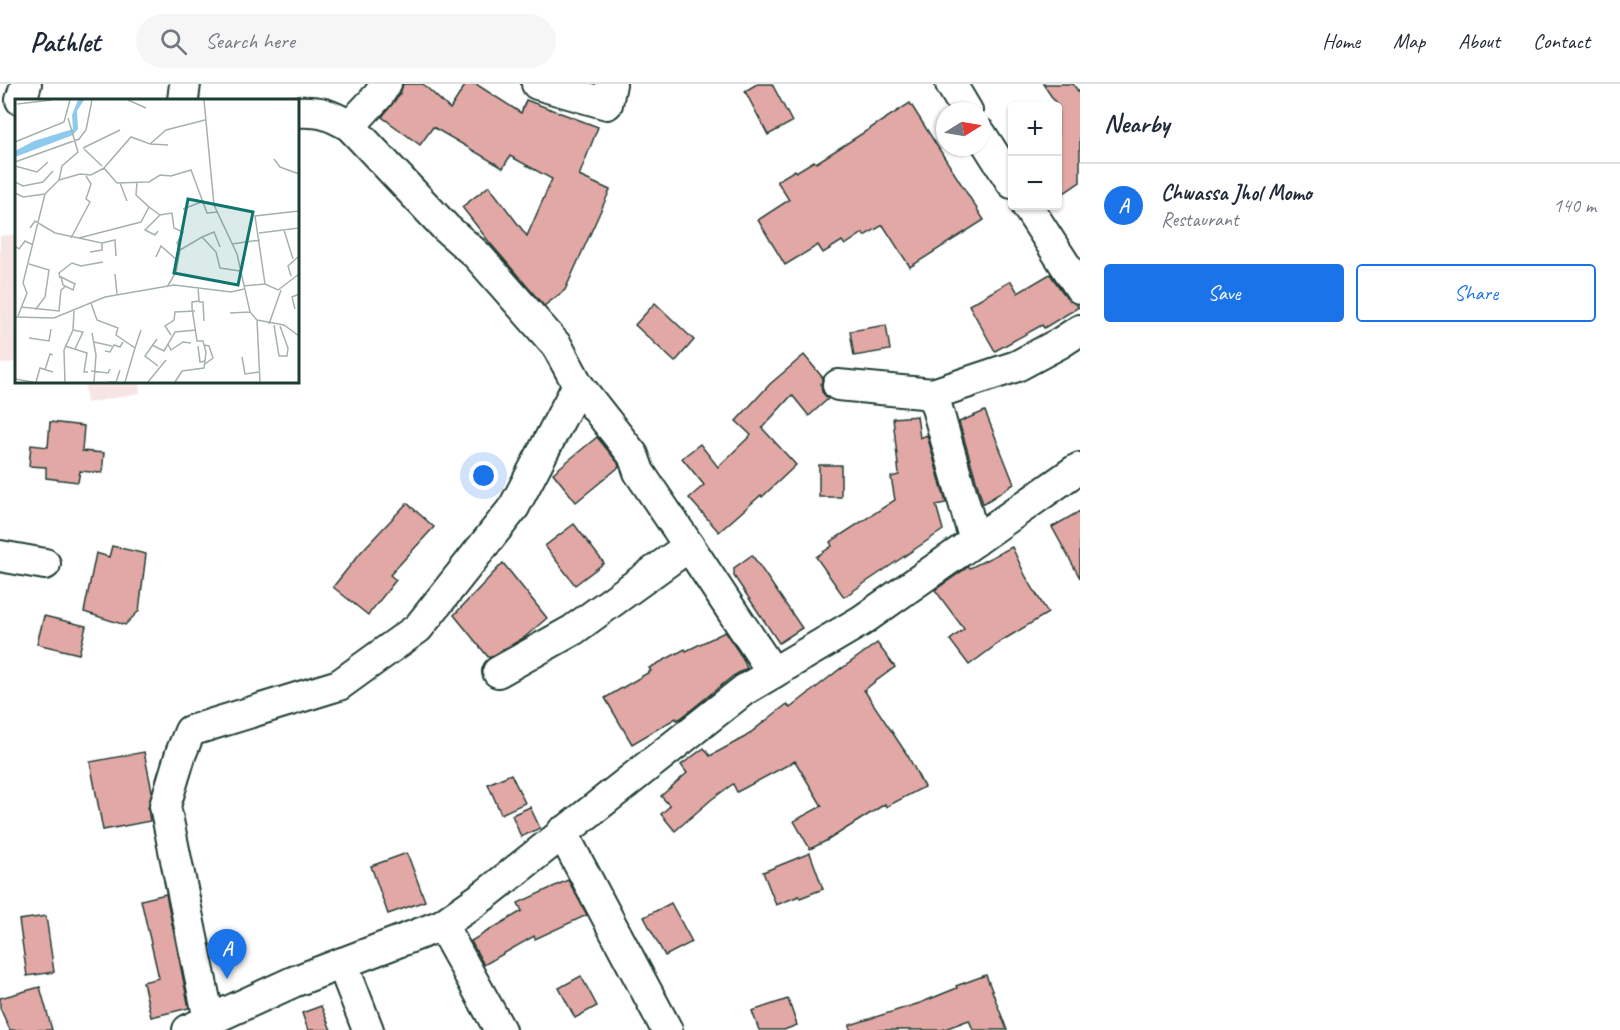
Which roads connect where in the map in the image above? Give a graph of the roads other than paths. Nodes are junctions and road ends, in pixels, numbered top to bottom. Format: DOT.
graph roads {
  1 [pos="26,84"];
  2 [pos="185,84"];
  3 [pos="386,84"];
  4 [pos="537,84"];
  5 [pos="611,84"];
  6 [pos="951,84"];
  7 [pos="21,99"];
  8 [pos="183,99"];
  9 [pos="962,102"];
  10 [pos="0,106"];
  11 [pos="15,110"];
  12 [pos="298,112"];
  13 [pos="350,126"];
  14 [pos="990,148"];
  15 [pos="1008,177"];
  16 [pos="1030,210"];
  17 [pos="1080,288"];
  18 [pos="1080,330"];
  19 [pos="578,385"];
  20 [pos="838,385"];
  21 [pos="933,394"];
  22 [pos="1080,468"];
  23 [pos="975,541"];
  24 [pos="689,546"];
  25 [pos="0,556"];
  26 [pos="45,564"];
  27 [pos="498,672"];
  28 [pos="772,673"];
  29 [pos="562,832"];
  30 [pos="442,925"];
  31 [pos="342,963"];
  32 [pos="198,1025"];
  33 [pos="368,1030"];
  34 [pos="500,1030"];
  35 [pos="667,1030"];
  1 -- 7 [label="street"];
  2 -- 8 [label="street"];
  3 -- 13 [label="street"];
  4 -- 5 [label="street"];
  6 -- 9 [label="street"];
  10 -- 11 [label="street"];
  12 -- 13 [label="street"];
  13 -- 19 [label="street"];
  14 -- 15 [label="street"];
  16 -- 17 [label="street"];
  18 -- 21 [label="street"];
  19 -- 24 [label="street"];
  19 -- 32 [label="street"];
  20 -- 21 [label="street"];
  21 -- 23 [label="street"];
  22 -- 23 [label="street"];
  23 -- 28 [label="street"];
  24 -- 27 [label="street"];
  24 -- 28 [label="street"];
  25 -- 26 [label="street"];
  28 -- 29 [label="street"];
  29 -- 30 [label="street"];
  29 -- 35 [label="street"];
  30 -- 31 [label="street"];
  30 -- 34 [label="street"];
  31 -- 32 [label="street"];
  31 -- 33 [label="street"];
}
